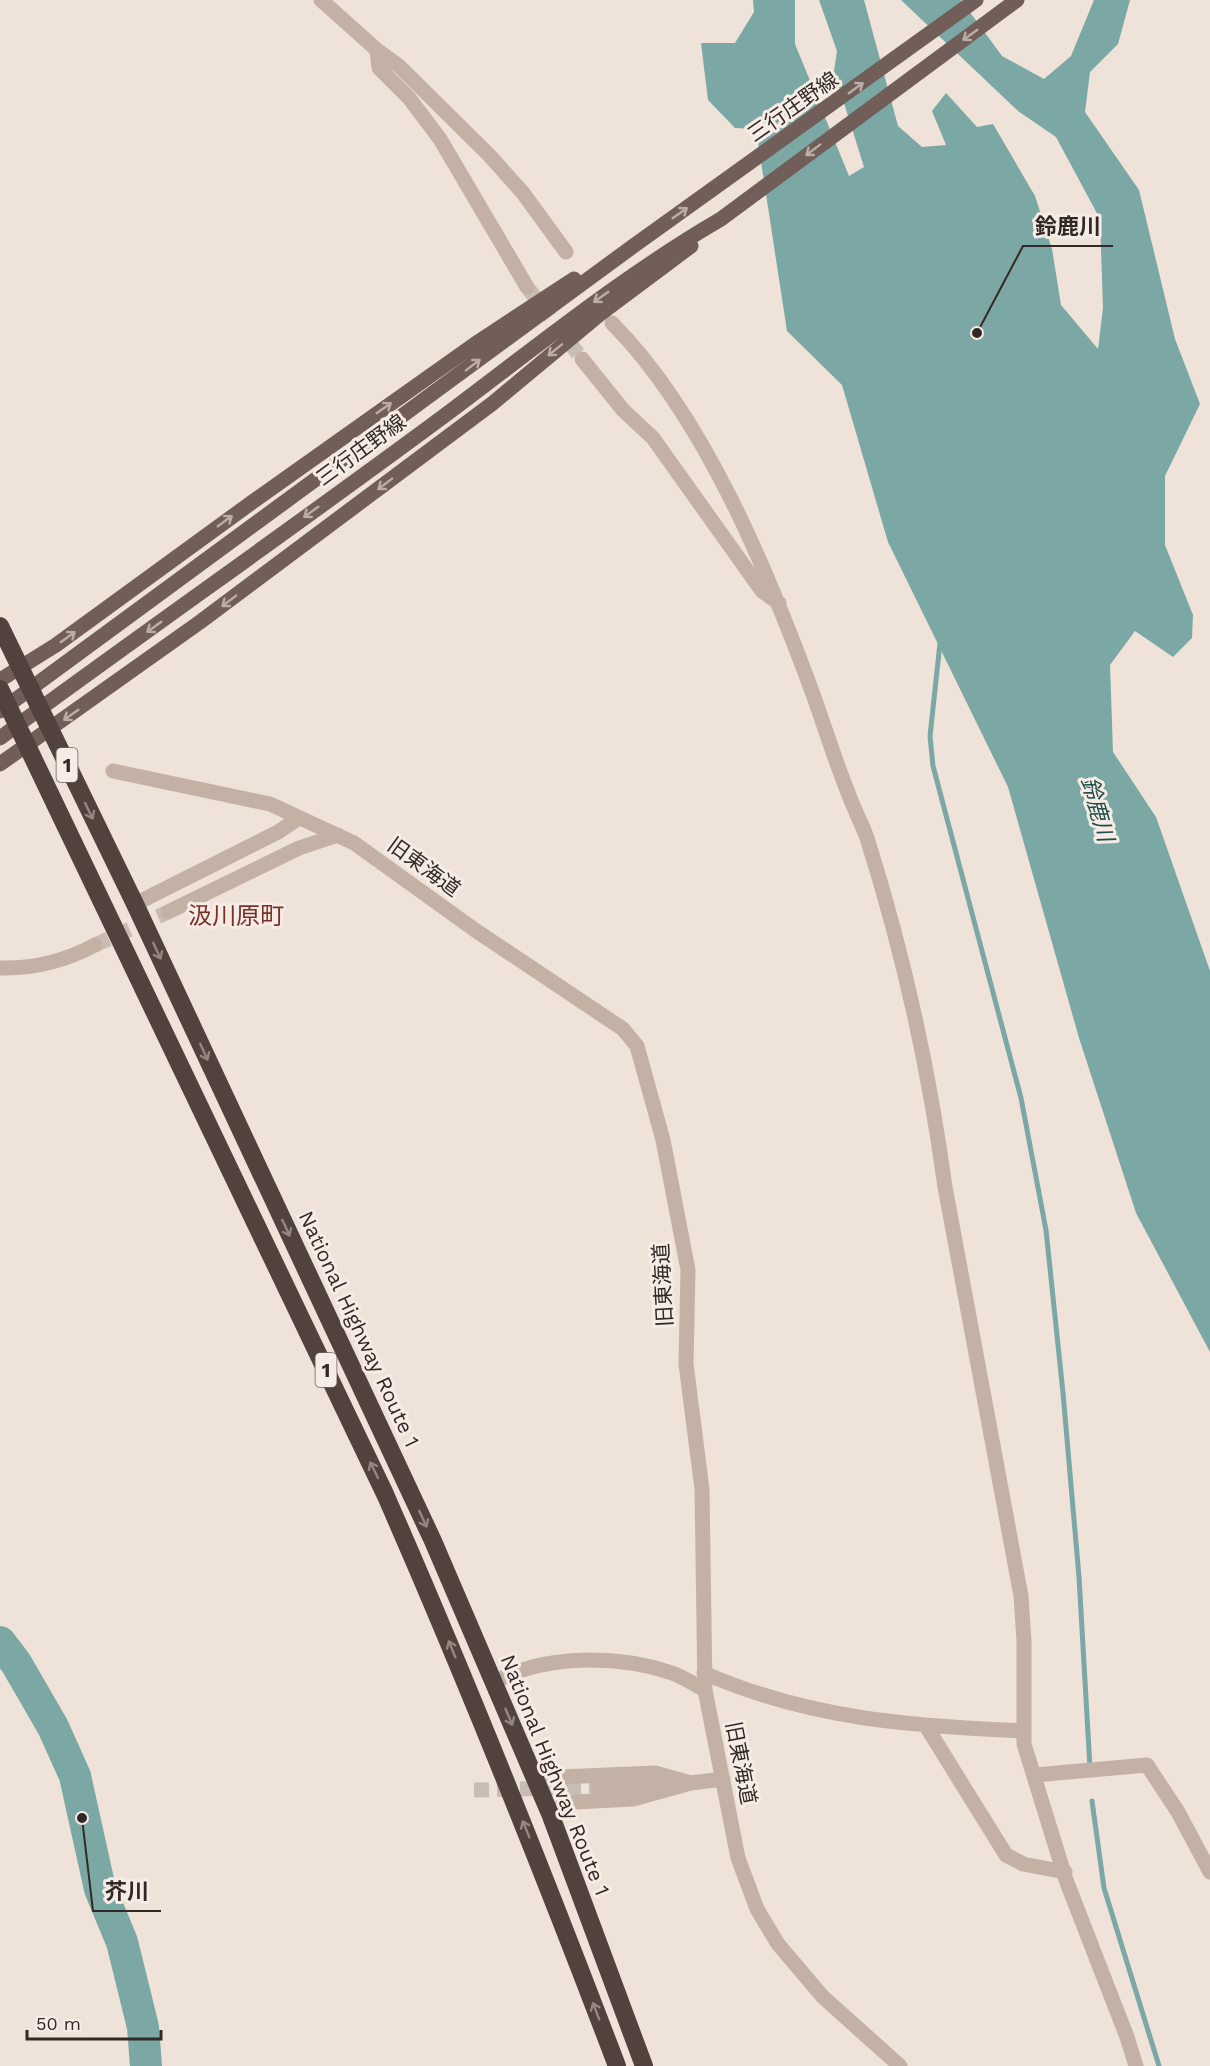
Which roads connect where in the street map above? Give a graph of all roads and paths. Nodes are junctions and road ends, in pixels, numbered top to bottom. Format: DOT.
graph roads {
  1 [pos="321,0"];
  2 [pos="976,0"];
  3 [pos="1017,0"];
  4 [pos="377,50"];
  5 [pos="721,219"];
  6 [pos="632,246"];
  7 [pos="566,252"];
  8 [pos="527,287"];
  9 [pos="606,318"];
  10 [pos="582,359"];
  11 [pos="779,603"];
  12 [pos="0,626"];
  13 [pos="18,667"];
  14 [pos="0,680"];
  15 [pos="7,694"];
  16 [pos="0,711"];
  17 [pos="50,730"];
  18 [pos="0,738"];
  19 [pos="27,746"];
  20 [pos="0,764"];
  21 [pos="113,771"];
  22 [pos="299,818"];
  23 [pos="338,835"];
  24 [pos="135,904"];
  25 [pos="168,912"];
  26 [pos="95,945"];
  27 [pos="0,968"];
  28 [pos="704,1673"];
  29 [pos="495,1682"];
  30 [pos="705,1690"];
  31 [pos="926,1726"];
  32 [pos="1023,1731"];
  33 [pos="532,1770"];
  34 [pos="1035,1775"];
  35 [pos="723,1779"];
  36 [pos="691,1783"];
  37 [pos="598,1787"];
  38 [pos="551,1816"];
  39 [pos="1065,1872"];
  40 [pos="1210,1872"];
  41 [pos="617,2066"];
  42 [pos="644,2066"];
  43 [pos="900,2066"];
  44 [pos="1136,2066"];
  1 -- 4 [label="street"];
  6 -- 2 [label="main road, 三行庄野線, one-way"];
  3 -- 5 [label="main road, 三行庄野線, one-way"];
  4 -- 7 [label="street"];
  4 -- 8 [label="street"];
  5 -- 9 [label="main road, 三行庄野線"];
  5 -- 18 [label="main road, 三行庄野線, one-way"];
  13 -- 6 [label="main road, 三行庄野線, one-way"];
  15 -- 6 [label="main road, 三行庄野線, one-way"];
  9 -- 11 [label="street"];
  9 -- 17 [label="main road, 三行庄野線, one-way"];
  10 -- 11 [label="street"];
  11 -- 32 [label="street"];
  12 -- 13 [label="highway, National Highway Route 1 / 1"];
  13 -- 14 [label="main road, 三行庄野線"];
  13 -- 17 [label="highway, National Highway Route 1 / 1"];
  15 -- 16 [label="main road, 三行庄野線"];
  15 -- 19 [label="highway, 1"];
  17 -- 19 [label="main road, 三行庄野線"];
  17 -- 24 [label="highway, National Highway Route 1 / 1, one-way"];
  19 -- 20 [label="main road, 三行庄野線"];
  41 -- 19 [label="highway, 1, one-way"];
  21 -- 22 [label="street, 旧東海道"];
  22 -- 23 [label="street, 旧東海道"];
  22 -- 24 [label="street"];
  23 -- 25 [label="street"];
  23 -- 28 [label="street, 旧東海道"];
  24 -- 29 [label="highway, National Highway Route 1 / 1, one-way"];
  26 -- 27 [label="street"];
  28 -- 30 [label="street, 旧東海道"];
  28 -- 31 [label="street"];
  29 -- 30 [label="street"];
  29 -- 33 [label="highway, National Highway Route 1 / 1, one-way"];
  30 -- 35 [label="street, 旧東海道"];
  31 -- 32 [label="street"];
  31 -- 39 [label="street"];
  32 -- 34 [label="street"];
  33 -- 36 [label="street"];
  33 -- 38 [label="highway, National Highway Route 1 / 1"];
  34 -- 39 [label="street"];
  34 -- 40 [label="street"];
  35 -- 36 [label="street"];
  35 -- 43 [label="street, 旧東海道"];
  36 -- 37 [label="street"];
  36 -- 38 [label="street"];
  38 -- 42 [label="highway, National Highway Route 1 / 1"];
  39 -- 44 [label="street"];
}
